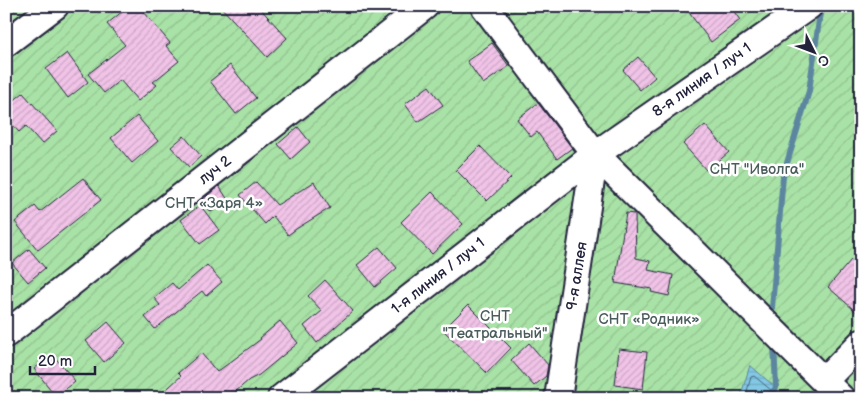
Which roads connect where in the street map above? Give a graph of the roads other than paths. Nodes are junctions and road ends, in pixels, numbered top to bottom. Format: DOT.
graph roads {
  1 [pos="55,6"];
  2 [pos="424,6"];
  3 [pos="484,6"];
  4 [pos="809,6"];
  5 [pos="6,43"];
  6 [pos="596,154"];
  7 [pos="6,334"];
  8 [pos="861,342"];
  9 [pos="832,390"];
  10 [pos="281,398"];
  11 [pos="558,398"];
  1 -- 5 [label="street"];
  2 -- 7 [label="street, луч 2"];
  3 -- 6 [label="street"];
  4 -- 6 [label="street, 8-я линия / луч 1"];
  6 -- 9 [label="street"];
  6 -- 10 [label="street, 1-я линия / луч 1"];
  6 -- 11 [label="street, 9-я аллея"];
  8 -- 9 [label="street"];
}
